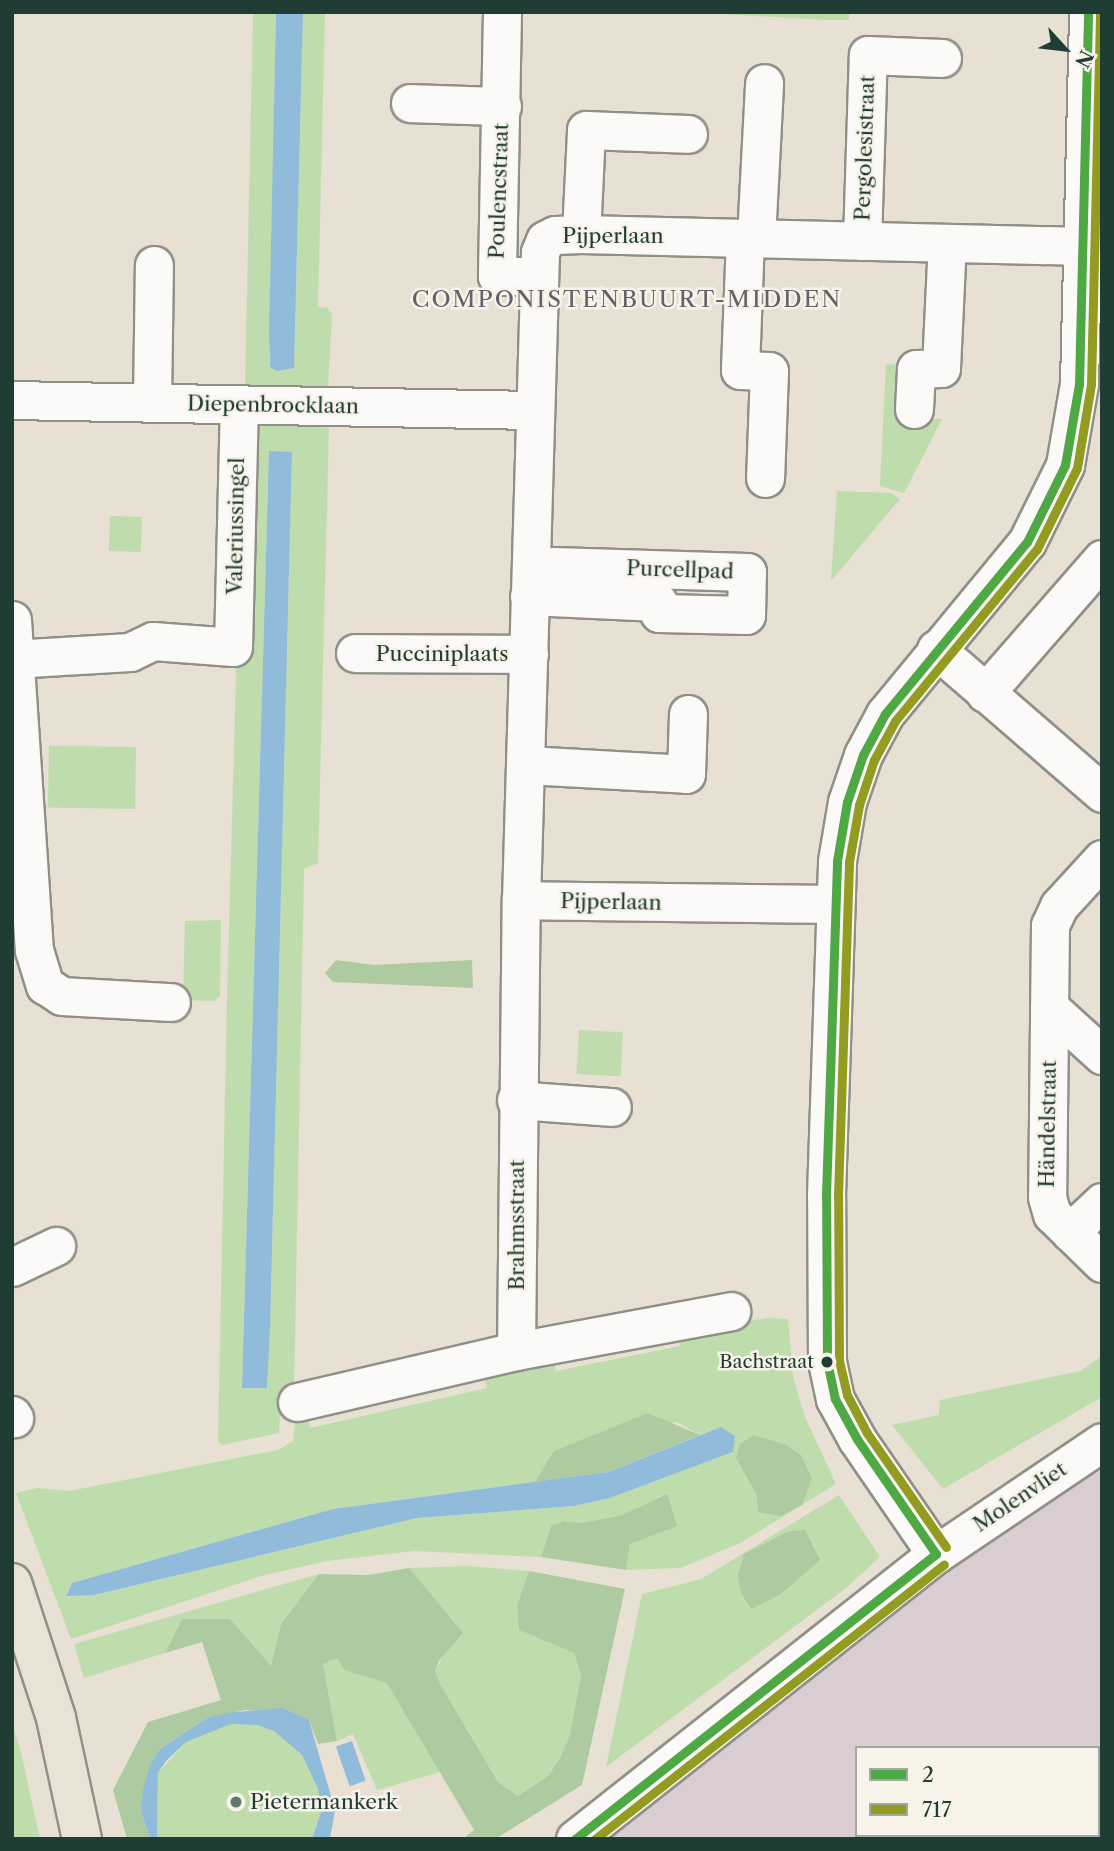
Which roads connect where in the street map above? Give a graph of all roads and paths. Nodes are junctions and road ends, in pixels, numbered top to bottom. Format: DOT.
graph roads {
  1 [pos="502,12"];
  2 [pos="1088,12"];
  3 [pos="942,58"];
  4 [pos="1081,72"];
  5 [pos="764,83"];
  6 [pos="410,103"];
  7 [pos="502,106"];
  8 [pos="688,134"];
  9 [pos="581,234"];
  10 [pos="751,238"];
  11 [pos="862,241"];
  12 [pos="947,243"];
  13 [pos="1082,246"];
  14 [pos="154,265"];
  15 [pos="538,276"];
  16 [pos="12,400"];
  17 [pos="152,403"];
  18 [pos="239,405"];
  19 [pos="914,409"];
  20 [pos="535,410"];
  21 [pos="1088,426"];
  22 [pos="765,478"];
  23 [pos="1102,559"];
  24 [pos="554,566"];
  25 [pos="529,596"];
  26 [pos="12,620"];
  27 [pos="936,649"];
  28 [pos="355,653"];
  29 [pos="529,654"];
  30 [pos="15,660"];
  31 [pos="985,693"];
  32 [pos="688,714"];
  33 [pos="527,765"];
  34 [pos="1102,793"];
  35 [pos="1102,859"];
  36 [pos="522,900"];
  37 [pos="835,904"];
  38 [pos="23,954"];
  39 [pos="171,1002"];
  40 [pos="1049,1007"];
  41 [pos="1102,1055"];
  42 [pos="516,1100"];
  43 [pos="612,1107"];
  44 [pos="1102,1202"];
  45 [pos="1070,1232"];
  46 [pos="55,1246"];
  47 [pos="1102,1263"];
  48 [pos="12,1267"];
  49 [pos="731,1311"];
  50 [pos="516,1351"];
  51 [pos="297,1402"];
  52 [pos="1102,1442"];
  53 [pos="936,1554"];
  54 [pos="12,1583"];
  55 [pos="82,1839"];
  56 [pos="575,1839"];
  1 -- 7 [label="street, Poulencstraat"];
  2 -- 4 [label="street"];
  3 -- 11 [label="street, Pergolesistraat"];
  4 -- 13 [label="street"];
  5 -- 10 [label="street"];
  6 -- 7 [label="street, Poulencstraat"];
  7 -- 15 [label="street, Poulencstraat"];
  8 -- 9 [label="street"];
  9 -- 10 [label="street, Pijperlaan"];
  9 -- 15 [label="street, Pijperlaan"];
  10 -- 11 [label="street, Pijperlaan"];
  10 -- 22 [label="street"];
  11 -- 12 [label="street, Pijperlaan"];
  12 -- 13 [label="street, Pijperlaan"];
  12 -- 19 [label="street"];
  13 -- 21 [label="street"];
  14 -- 17 [label="street"];
  15 -- 20 [label="street, Pijperlaan"];
  16 -- 17 [label="street, Diepenbrocklaan"];
  17 -- 18 [label="street, Diepenbrocklaan"];
  18 -- 20 [label="street, Diepenbrocklaan"];
  18 -- 30 [label="street, Valeriussingel"];
  20 -- 25 [label="street, Pijperlaan"];
  21 -- 27 [label="street"];
  23 -- 31 [label="street"];
  24 -- 25 [label="street, Purcellpad"];
  25 -- 29 [label="street, Pijperlaan"];
  26 -- 30 [label="street"];
  27 -- 31 [label="street"];
  27 -- 37 [label="street"];
  28 -- 29 [label="street, Pucciniplaats"];
  29 -- 33 [label="street, Pijperlaan"];
  30 -- 38 [label="street"];
  31 -- 34 [label="street"];
  32 -- 33 [label="street"];
  33 -- 36 [label="street, Pijperlaan"];
  35 -- 40 [label="street, Händelstraat"];
  36 -- 37 [label="street, Pijperlaan"];
  36 -- 42 [label="street, Brahmsstraat"];
  37 -- 53 [label="street"];
  38 -- 39 [label="street"];
  40 -- 41 [label="street, Händelstraat"];
  40 -- 45 [label="street, Händelstraat"];
  42 -- 43 [label="street"];
  42 -- 50 [label="street, Brahmsstraat"];
  44 -- 45 [label="street"];
  45 -- 47 [label="street, Händelstraat"];
  46 -- 48 [label="street"];
  49 -- 50 [label="street"];
  50 -- 51 [label="street"];
  52 -- 53 [label="street, Molenvliet"];
  53 -- 56 [label="street, Molenvliet"];
  54 -- 55 [label="main road"];
}
